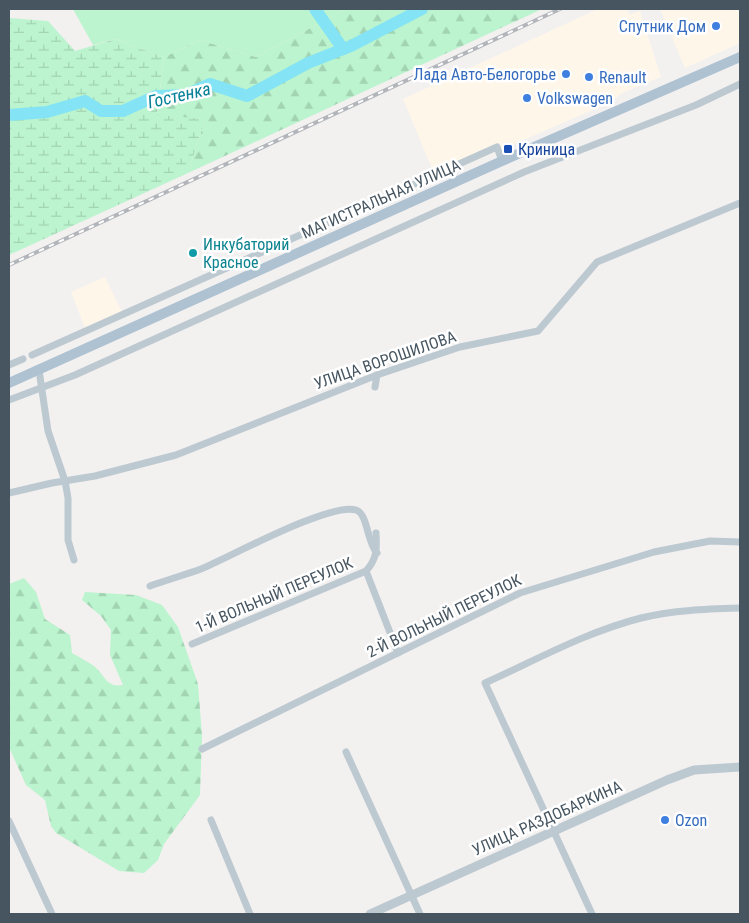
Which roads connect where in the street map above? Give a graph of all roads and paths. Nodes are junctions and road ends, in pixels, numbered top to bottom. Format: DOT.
graph roads {
  1 [pos="740,57"];
  2 [pos="740,84"];
  3 [pos="502,161"];
  4 [pos="740,203"];
  5 [pos="32,355"];
  6 [pos="23,358"];
  7 [pos="9,365"];
  8 [pos="39,370"];
  9 [pos="377,374"];
  10 [pos="9,383"];
  11 [pos="41,386"];
  12 [pos="375,387"];
  13 [pos="9,400"];
  14 [pos="65,481"];
  15 [pos="9,493"];
  16 [pos="376,533"];
  17 [pos="740,542"];
  18 [pos="377,553"];
  19 [pos="74,560"];
  20 [pos="366,571"];
  21 [pos="150,586"];
  22 [pos="740,608"];
  23 [pos="192,644"];
  24 [pos="398,654"];
  25 [pos="202,748"];
  26 [pos="346,752"];
  27 [pos="740,767"];
  28 [pos="211,820"];
  29 [pos="9,821"];
  30 [pos="554,830"];
  31 [pos="410,896"];
  32 [pos="52,914"];
  33 [pos="250,914"];
  34 [pos="370,914"];
  35 [pos="420,914"];
  36 [pos="592,914"];
  1 -- 3 [label="main road, МАГИСТРАЛЬНАЯ УЛИЦА"];
  2 -- 11 [label="street"];
  3 -- 5 [label="street"];
  3 -- 8 [label="main road, МАГИСТРАЛЬНАЯ УЛИЦА"];
  4 -- 9 [label="street, УЛИЦА ВОРОШИЛОВА"];
  6 -- 7 [label="street"];
  8 -- 10 [label="main road, МАГИСТРАЛЬНАЯ УЛИЦА"];
  8 -- 11 [label="street"];
  9 -- 12 [label="street"];
  9 -- 14 [label="street, УЛИЦА ВОРОШИЛОВА"];
  11 -- 13 [label="street"];
  11 -- 14 [label="street"];
  14 -- 15 [label="street, УЛИЦА ВОРОШИЛОВА"];
  14 -- 19 [label="street"];
  16 -- 18 [label="street"];
  17 -- 24 [label="street, 2-Й ВОЛЬНЫЙ ПЕРЕУЛОК"];
  18 -- 20 [label="street"];
  18 -- 21 [label="street"];
  20 -- 23 [label="street, 1-Й ВОЛЬНЫЙ ПЕРЕУЛОК"];
  20 -- 24 [label="street"];
  22 -- 30 [label="street"];
  24 -- 25 [label="street, 2-Й ВОЛЬНЫЙ ПЕРЕУЛОК"];
  26 -- 31 [label="street"];
  27 -- 30 [label="street, УЛИЦА РАЗДОБАРКИНА"];
  28 -- 33 [label="street"];
  29 -- 32 [label="street"];
  30 -- 31 [label="street, УЛИЦА РАЗДОБАРКИНА"];
  30 -- 36 [label="street"];
  31 -- 34 [label="street, УЛИЦА РАЗДОБАРКИНА"];
  31 -- 35 [label="street"];
}
